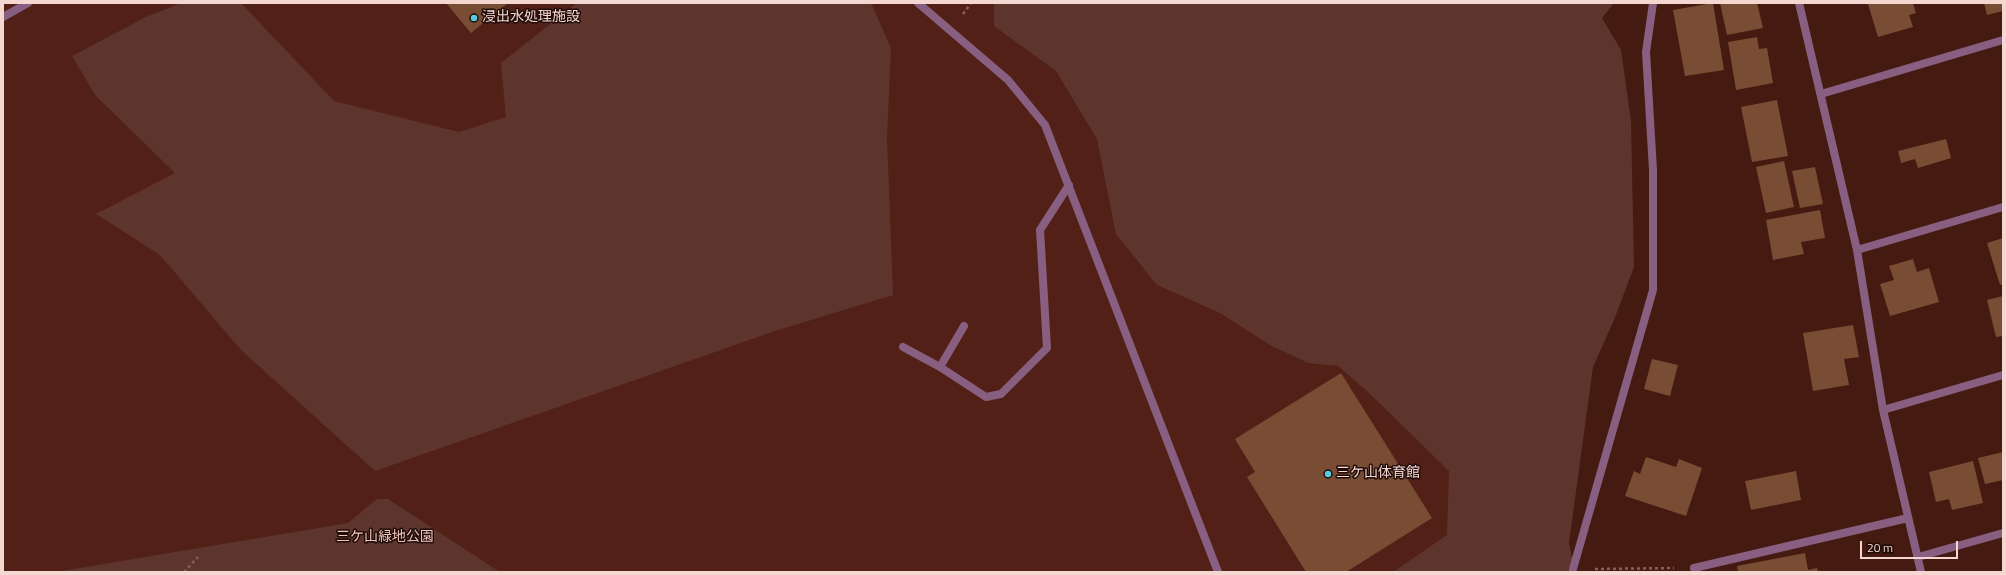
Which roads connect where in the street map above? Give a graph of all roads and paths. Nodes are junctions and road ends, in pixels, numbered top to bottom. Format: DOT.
graph roads {
  1 [pos="28,3"];
  2 [pos="918,3"];
  3 [pos="1653,3"];
  4 [pos="1799,3"];
  5 [pos="3,18"];
  6 [pos="2003,40"];
  7 [pos="1821,94"];
  8 [pos="1069,185"];
  9 [pos="2003,207"];
  10 [pos="1857,250"];
  11 [pos="964,326"];
  12 [pos="903,347"];
  13 [pos="940,367"];
  14 [pos="2003,375"];
  15 [pos="1883,410"];
  16 [pos="1908,518"];
  17 [pos="2003,533"];
  18 [pos="198,557"];
  19 [pos="1918,557"];
  20 [pos="1694,568"];
  21 [pos="1573,569"];
  22 [pos="184,572"];
  23 [pos="1218,572"];
  24 [pos="1921,572"];
  1 -- 5 [label="street"];
  2 -- 8 [label="street"];
  3 -- 21 [label="street"];
  4 -- 7 [label="street"];
  6 -- 7 [label="street"];
  7 -- 10 [label="street"];
  8 -- 13 [label="street"];
  8 -- 23 [label="street"];
  9 -- 10 [label="street"];
  10 -- 15 [label="street"];
  11 -- 13 [label="street"];
  12 -- 13 [label="street"];
  14 -- 15 [label="street"];
  15 -- 16 [label="street"];
  16 -- 19 [label="street"];
  16 -- 20 [label="street"];
  17 -- 19 [label="street"];
  18 -- 22 [label="path"];
  19 -- 24 [label="street"];
  20 -- 21 [label="path"];
}
